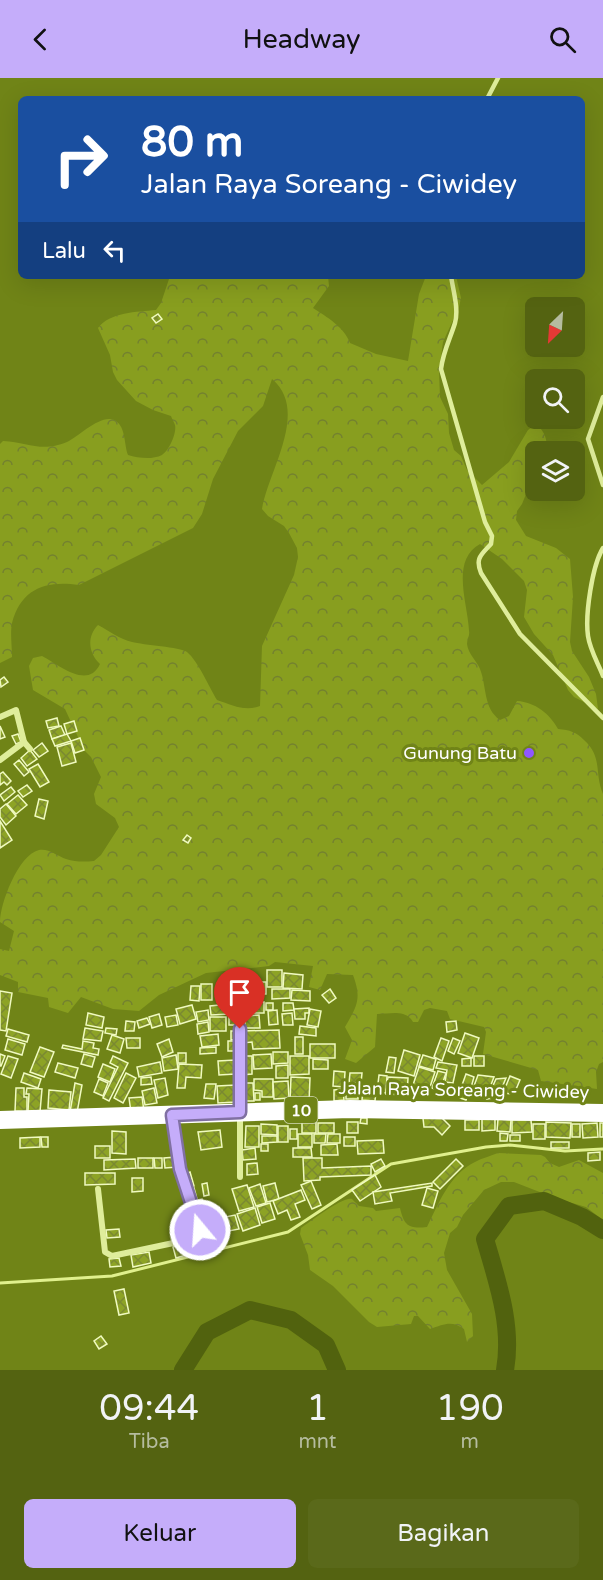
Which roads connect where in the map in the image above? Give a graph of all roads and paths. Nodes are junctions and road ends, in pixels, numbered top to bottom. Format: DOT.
graph roads {
  1 [pos="498,78"];
  2 [pos="489,96"];
  3 [pos="451,279"];
  4 [pos="603,398"];
  5 [pos="603,485"];
  6 [pos="603,548"];
  7 [pos="603,676"];
  8 [pos="0,717"];
  9 [pos="603,718"];
  10 [pos="24,742"];
  11 [pos="30,749"];
  12 [pos="0,760"];
  13 [pos="240,1029"];
  14 [pos="240,1112"];
  15 [pos="603,1113"];
  16 [pos="172,1115"];
  17 [pos="0,1120"];
  18 [pos="240,1177"];
  19 [pos="98,1189"];
  1 -- 2 [label="lane"];
  3 -- 9 [label="lane"];
  4 -- 5 [label="lane"];
  6 -- 7 [label="lane"];
  8 -- 10 [label="street"];
  10 -- 11 [label="street"];
  10 -- 12 [label="street"];
  13 -- 14 [label="street"];
  14 -- 15 [label="highway, Jalan Raya Soreang - Ciwidey / 10"];
  14 -- 16 [label="highway, Jalan Raya Soreang - Ciwidey / 10"];
  14 -- 18 [label="street"];
  16 -- 17 [label="highway, Jalan Raya Soreang - Ciwidey / 10"];
  16 -- 19 [label="street"];
}
